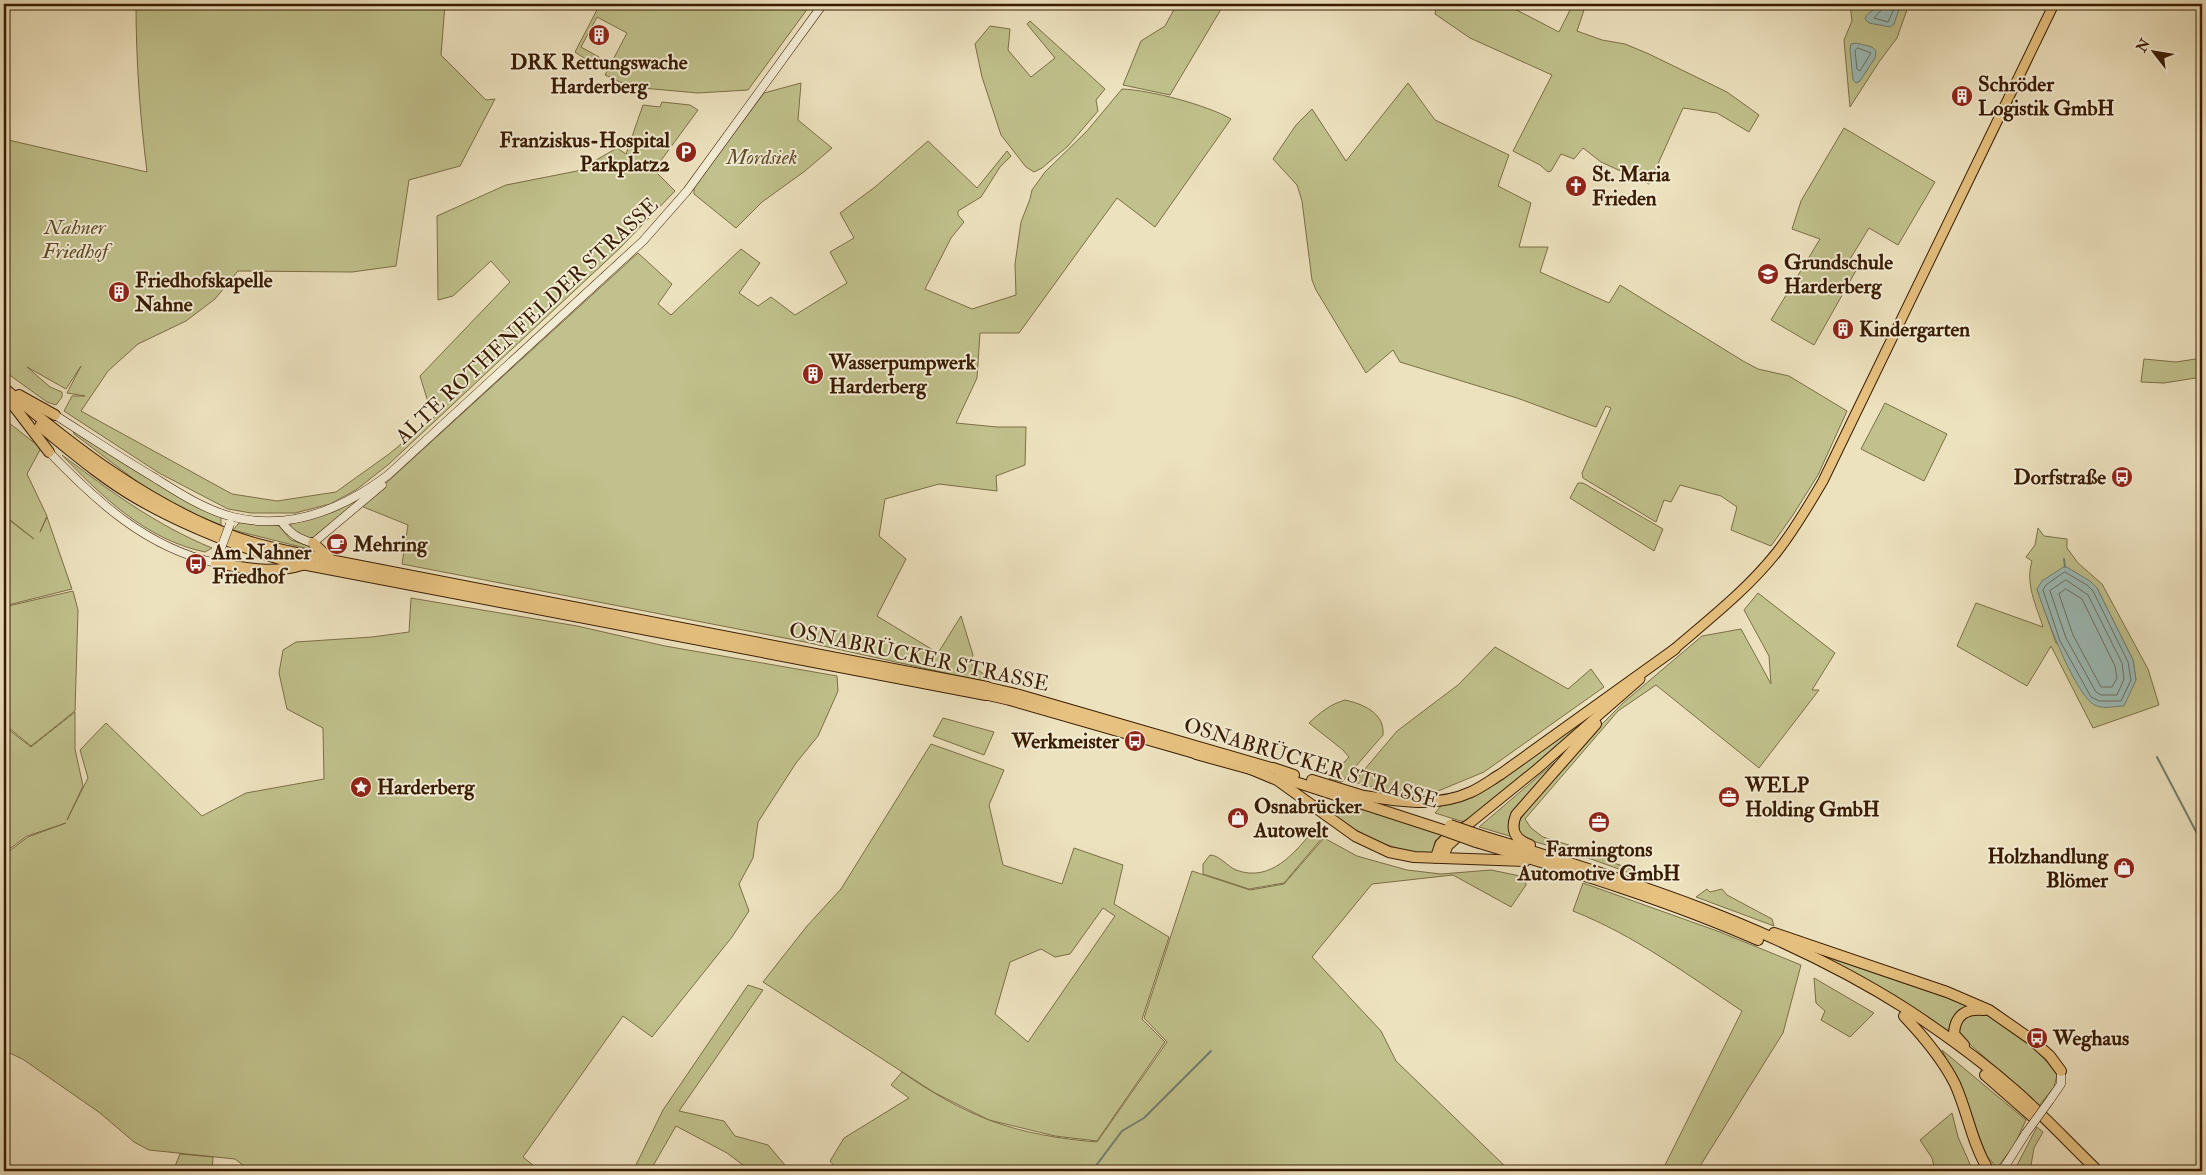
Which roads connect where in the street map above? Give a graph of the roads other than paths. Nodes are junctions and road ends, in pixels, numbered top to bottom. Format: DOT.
graph roads {
  1 [pos="823,4"];
  2 [pos="2054,4"];
  3 [pos="4,388"];
  4 [pos="8,401"];
  5 [pos="55,415"];
  6 [pos="49,452"];
  7 [pos="388,475"];
  8 [pos="231,520"];
  9 [pos="281,521"];
  10 [pos="313,543"];
  11 [pos="330,560"];
  12 [pos="216,562"];
  13 [pos="303,565"];
  14 [pos="430,583"];
  15 [pos="1674,649"];
  16 [pos="987,691"];
  17 [pos="1596,724"];
  18 [pos="1196,754"];
  19 [pos="1248,768"];
  20 [pos="1273,768"];
  21 [pos="1364,796"];
  22 [pos="1447,828"];
  23 [pos="1479,839"];
  24 [pos="1551,857"];
  25 [pos="1439,858"];
  26 [pos="1540,861"];
  27 [pos="1705,910"];
  28 [pos="1989,1010"];
  29 [pos="1904,1016"];
  30 [pos="1980,1062"];
  31 [pos="2061,1071"];
  32 [pos="1989,1171"];
  33 [pos="2002,1171"];
  34 [pos="2089,1171"];
  35 [pos="2098,1171"];
  1 -- 7 [label="street, ALTE ROTHENFELDER STRASSE"];
  2 -- 15 [label="main road"];
  3 -- 5 [label="highway"];
  3 -- 11 [label="highway"];
  4 -- 6 [label="highway"];
  4 -- 13 [label="highway"];
  5 -- 8 [label="street"];
  6 -- 12 [label="street"];
  7 -- 9 [label="street"];
  7 -- 10 [label="street"];
  8 -- 9 [label="street"];
  8 -- 12 [label="street, bridge"];
  9 -- 10 [label="street"];
  10 -- 11 [label="highway"];
  11 -- 14 [label="highway"];
  12 -- 13 [label="highway"];
  13 -- 14 [label="highway"];
  14 -- 16 [label="highway, OSNABRÜCKER STRASSE"];
  15 -- 17 [label="main road"];
  15 -- 21 [label="highway"];
  15 -- 25 [label="main road"];
  16 -- 18 [label="main road, OSNABRÜCKER STRASSE"];
  16 -- 20 [label="main road, OSNABRÜCKER STRASSE"];
  17 -- 24 [label="highway"];
  17 -- 25 [label="main road"];
  18 -- 19 [label="highway, OSNABRÜCKER STRASSE"];
  19 -- 22 [label="highway, OSNABRÜCKER STRASSE"];
  19 -- 25 [label="highway"];
  20 -- 21 [label="highway, OSNABRÜCKER STRASSE"];
  21 -- 22 [label="highway, OSNABRÜCKER STRASSE"];
  22 -- 23 [label="highway, OSNABRÜCKER STRASSE, bridge"];
  23 -- 24 [label="highway, OSNABRÜCKER STRASSE"];
  23 -- 26 [label="highway, OSNABRÜCKER STRASSE"];
  24 -- 27 [label="highway, OSNABRÜCKER STRASSE"];
  25 -- 26 [label="highway"];
  26 -- 29 [label="highway, OSNABRÜCKER STRASSE"];
  27 -- 28 [label="highway"];
  27 -- 30 [label="highway, OSNABRÜCKER STRASSE"];
  28 -- 30 [label="highway"];
  28 -- 31 [label="highway"];
  29 -- 32 [label="highway"];
  29 -- 34 [label="highway, OSNABRÜCKER STRASSE"];
  30 -- 35 [label="highway, OSNABRÜCKER STRASSE"];
  31 -- 33 [label="street, bridge"];
}
